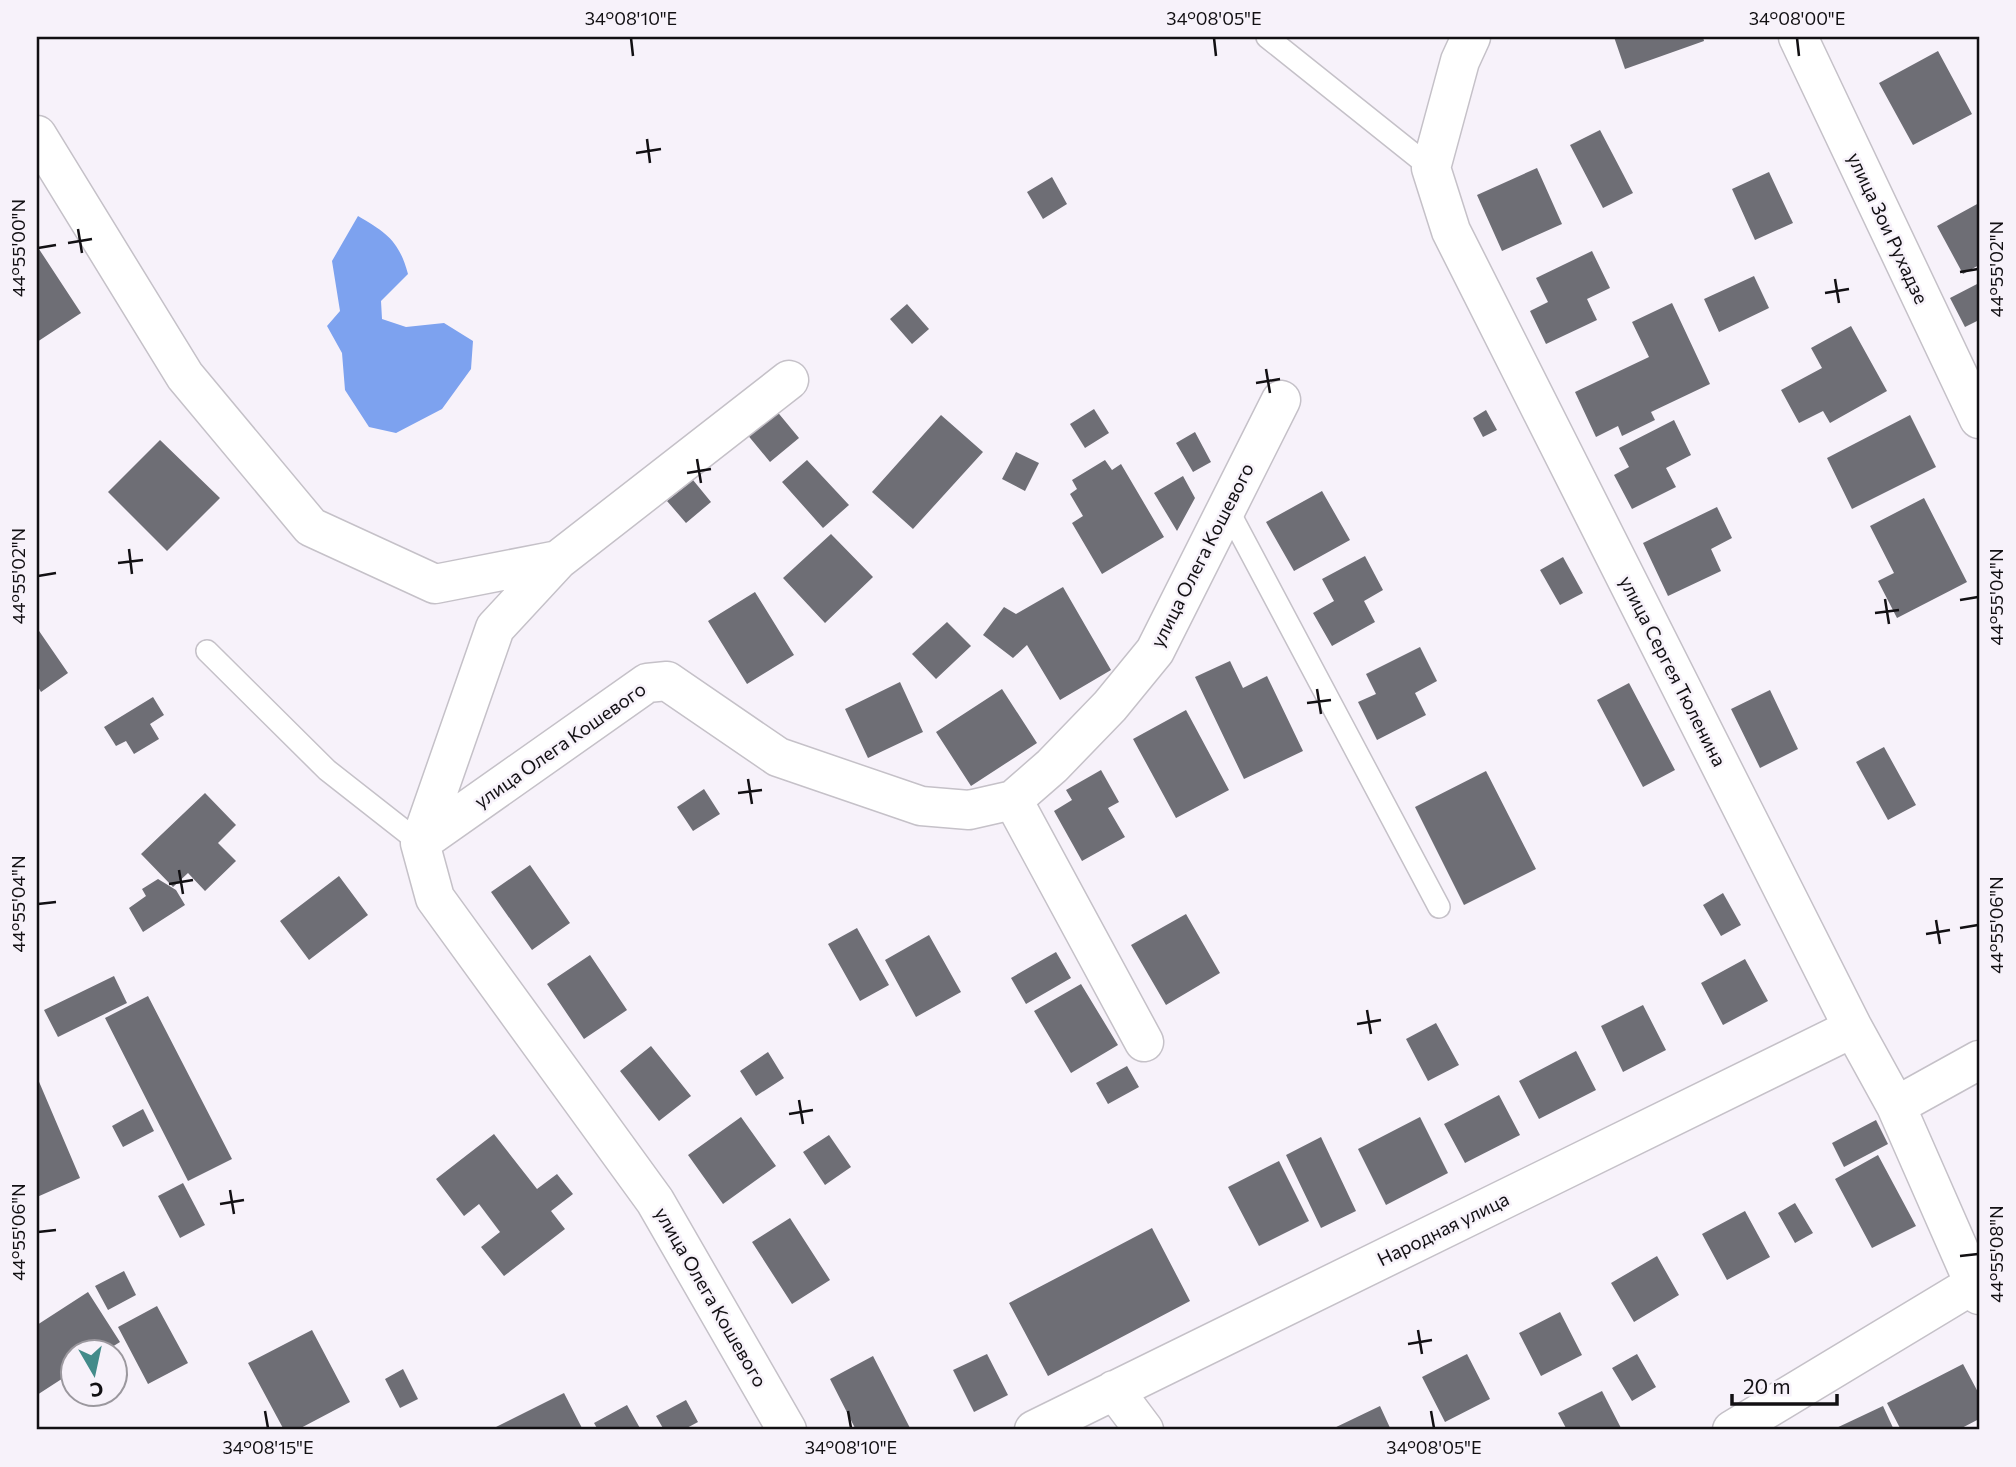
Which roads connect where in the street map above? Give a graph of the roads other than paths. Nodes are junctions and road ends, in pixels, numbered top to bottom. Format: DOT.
graph roads {
  1 [pos="1267,37"];
  2 [pos="1471,37"];
  3 [pos="1798,37"];
  4 [pos="37,135"];
  5 [pos="1431,168"];
  6 [pos="789,380"];
  7 [pos="1281,400"];
  8 [pos="1979,419"];
  9 [pos="1227,508"];
  10 [pos="558,560"];
  11 [pos="207,651"];
  12 [pos="1013,800"];
  13 [pos="420,843"];
  14 [pos="1439,907"];
  15 [pos="1853,1028"];
  16 [pos="1144,1042"];
  17 [pos="1979,1060"];
  18 [pos="1896,1106"];
  19 [pos="1976,1290"];
  20 [pos="1114,1390"];
  21 [pos="787,1430"];
  22 [pos="1034,1430"];
  23 [pos="1144,1430"];
  24 [pos="1732,1430"];
  1 -- 5 [label="lane"];
  2 -- 5 [label="street"];
  3 -- 8 [label="street, улица Зои Рухадзе"];
  4 -- 10 [label="street"];
  5 -- 15 [label="street, улица Сергея Тюленина"];
  6 -- 10 [label="street"];
  7 -- 9 [label="street, улица Олега Кошевого"];
  9 -- 12 [label="street, улица Олега Кошевого"];
  9 -- 14 [label="lane"];
  10 -- 13 [label="street"];
  11 -- 13 [label="lane"];
  12 -- 13 [label="street, улица Олега Кошевого"];
  12 -- 16 [label="street"];
  13 -- 21 [label="street, улица Олега Кошевого"];
  15 -- 18 [label="street, улица Сергея Тюленина"];
  15 -- 20 [label="street, Народная улица"];
  17 -- 18 [label="street"];
  18 -- 19 [label="street, улица Сергея Тюленина"];
  19 -- 24 [label="street"];
  20 -- 22 [label="street, Народная улица"];
  20 -- 23 [label="street"];
}
